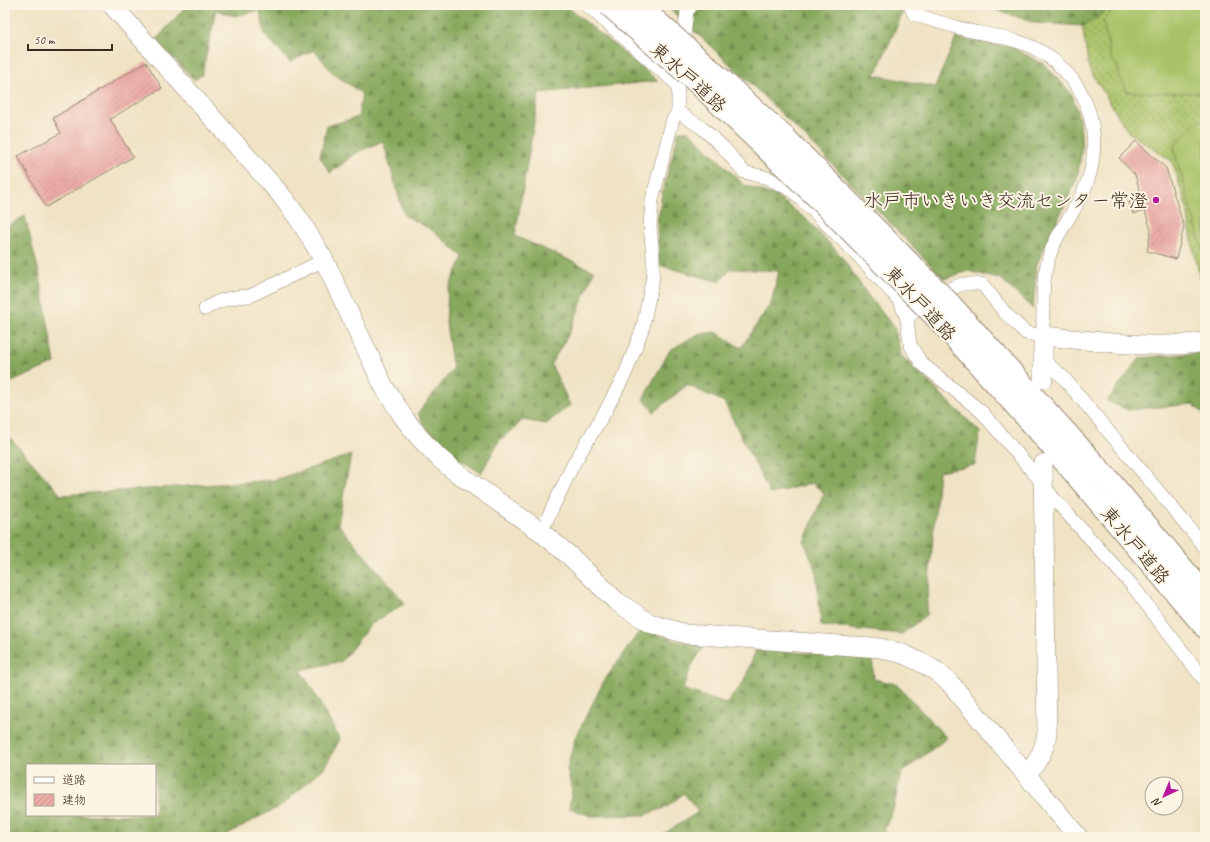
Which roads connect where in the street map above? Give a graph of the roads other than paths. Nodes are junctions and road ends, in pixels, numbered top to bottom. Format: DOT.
graph roads {
  1 [pos="112,5"];
  2 [pos="587,5"];
  3 [pos="609,5"];
  4 [pos="638,5"];
  5 [pos="692,5"];
  6 [pos="910,5"];
  7 [pos="696,80"];
  8 [pos="678,112"];
  9 [pos="324,260"];
  10 [pos="205,309"];
  11 [pos="942,310"];
  12 [pos="907,319"];
  13 [pos="1043,336"];
  14 [pos="1205,342"];
  15 [pos="1043,370"];
  16 [pos="1043,464"];
  17 [pos="1043,484"];
  18 [pos="541,532"];
  19 [pos="1205,546"];
  20 [pos="1205,595"];
  21 [pos="1205,627"];
  22 [pos="1205,682"];
  23 [pos="1027,774"];
  24 [pos="1078,837"];
  1 -- 9 [label="street"];
  2 -- 7 [label="street"];
  3 -- 7 [label="highway, 東水戸道路, bridge"];
  4 -- 7 [label="highway, 東水戸道路, bridge"];
  5 -- 7 [label="street"];
  6 -- 13 [label="street"];
  7 -- 8 [label="street"];
  7 -- 11 [label="highway, 東水戸道路, bridge"];
  8 -- 12 [label="street"];
  8 -- 18 [label="street"];
  9 -- 10 [label="street"];
  9 -- 18 [label="street"];
  11 -- 20 [label="highway, 東水戸道路"];
  11 -- 21 [label="highway, 東水戸道路"];
  12 -- 13 [label="street"];
  12 -- 17 [label="street"];
  13 -- 14 [label="street"];
  13 -- 15 [label="street"];
  15 -- 19 [label="street"];
  16 -- 17 [label="street"];
  17 -- 22 [label="street"];
  17 -- 23 [label="street"];
  18 -- 23 [label="street"];
  23 -- 24 [label="street"];
}
